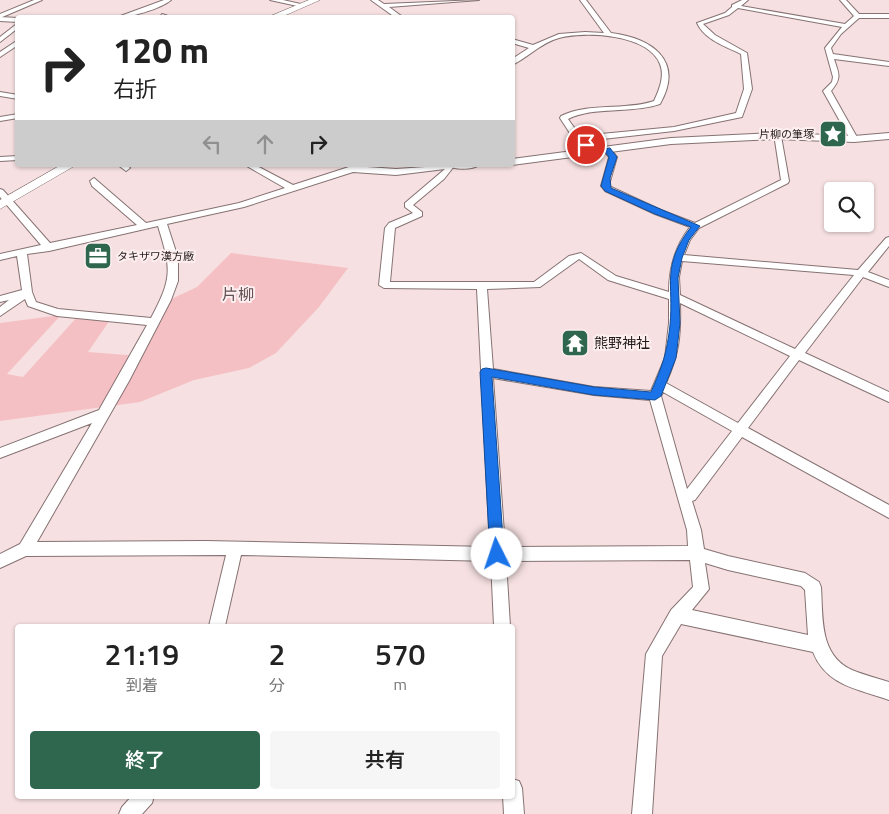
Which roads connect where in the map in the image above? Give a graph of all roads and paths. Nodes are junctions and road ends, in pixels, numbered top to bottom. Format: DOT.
graph roads {
  1 [pos="38,0"];
  2 [pos="168,0"];
  3 [pos="273,0"];
  4 [pos="316,0"];
  5 [pos="374,0"];
  6 [pos="476,0"];
  7 [pos="583,0"];
  8 [pos="745,0"];
  9 [pos="843,0"];
  10 [pos="302,5"];
  11 [pos="384,6"];
  12 [pos="734,6"];
  13 [pos="123,15"];
  14 [pos="277,15"];
  15 [pos="398,15"];
  16 [pos="857,16"];
  17 [pos="889,16"];
  18 [pos="0,17"];
  19 [pos="15,20"];
  20 [pos="846,26"];
  21 [pos="15,28"];
  22 [pos="609,35"];
  23 [pos="0,40"];
  24 [pos="15,42"];
  25 [pos="515,42"];
  26 [pos="15,44"];
  27 [pos="533,46"];
  28 [pos="0,55"];
  29 [pos="830,56"];
  30 [pos="515,61"];
  31 [pos="889,64"];
  32 [pos="0,94"];
  33 [pos="15,96"];
  34 [pos="15,116"];
  35 [pos="0,119"];
  36 [pos="777,136"];
  37 [pos="889,136"];
  38 [pos="578,139"];
  39 [pos="854,139"];
  40 [pos="607,150"];
  41 [pos="594,152"];
  42 [pos="15,158"];
  43 [pos="0,159"];
  44 [pos="515,162"];
  45 [pos="66,167"];
  46 [pos="253,167"];
  47 [pos="436,167"];
  48 [pos="451,167"];
  49 [pos="94,180"];
  50 [pos="292,188"];
  51 [pos="2,199"];
  52 [pos="162,223"];
  53 [pos="696,226"];
  54 [pos="146,227"];
  55 [pos="889,240"];
  56 [pos="49,248"];
  57 [pos="22,254"];
  58 [pos="0,257"];
  59 [pos="678,258"];
  60 [pos="862,273"];
  61 [pos="889,284"];
  62 [pos="482,286"];
  63 [pos="27,292"];
  64 [pos="675,297"];
  65 [pos="0,299"];
  66 [pos="0,312"];
  67 [pos="156,322"];
  68 [pos="798,355"];
  69 [pos="486,372"];
  70 [pos="658,391"];
  71 [pos="889,397"];
  72 [pos="102,414"];
  73 [pos="739,429"];
  74 [pos="0,453"];
  75 [pos="682,494"];
  76 [pos="889,512"];
  77 [pos="25,549"];
  78 [pos="235,549"];
  79 [pos="696,553"];
  80 [pos="497,554"];
  81 [pos="0,561"];
  82 [pos="677,615"];
  83 [pos="217,624"];
  84 [pos="502,624"];
  85 [pos="818,645"];
  86 [pos="889,691"];
  87 [pos="142,799"];
  88 [pos="513,799"];
  89 [pos="129,814"];
  90 [pos="514,814"];
  91 [pos="642,814"];
  1 -- 18 [label="street"];
  2 -- 13 [label="street"];
  3 -- 10 [label="street"];
  4 -- 10 [label="main road"];
  5 -- 11 [label="street"];
  6 -- 11 [label="street"];
  7 -- 22 [label="street"];
  8 -- 12 [label="street"];
  9 -- 16 [label="street"];
  10 -- 14 [label="main road"];
  11 -- 15 [label="street"];
  12 -- 20 [label="street"];
  12 -- 38 [label="street"];
  16 -- 17 [label="street"];
  16 -- 20 [label="street"];
  18 -- 19 [label="street"];
  20 -- 29 [label="street"];
  21 -- 23 [label="street"];
  22 -- 27 [label="street"];
  22 -- 38 [label="street"];
  23 -- 24 [label="street"];
  25 -- 27 [label="street"];
  26 -- 28 [label="street"];
  27 -- 30 [label="street"];
  29 -- 31 [label="street"];
  29 -- 39 [label="street"];
  32 -- 33 [label="street"];
  34 -- 35 [label="street"];
  36 -- 39 [label="street"];
  36 -- 40 [label="street"];
  36 -- 53 [label="street"];
  37 -- 39 [label="street"];
  38 -- 41 [label="street"];
  40 -- 41 [label="street"];
  40 -- 53 [label="street"];
  41 -- 44 [label="street"];
  42 -- 43 [label="street"];
  45 -- 51 [label="main road"];
  46 -- 50 [label="street"];
  47 -- 50 [label="street"];
  48 -- 62 [label="street"];
  49 -- 54 [label="street"];
  50 -- 52 [label="street"];
  51 -- 56 [label="street"];
  52 -- 54 [label="street"];
  52 -- 67 [label="street"];
  53 -- 59 [label="street"];
  54 -- 56 [label="street"];
  55 -- 60 [label="street"];
  56 -- 57 [label="street"];
  57 -- 58 [label="street"];
  57 -- 63 [label="street"];
  59 -- 60 [label="street"];
  59 -- 64 [label="street"];
  60 -- 61 [label="street"];
  60 -- 68 [label="street"];
  62 -- 64 [label="street"];
  62 -- 69 [label="street"];
  63 -- 65 [label="street"];
  63 -- 66 [label="street"];
  63 -- 67 [label="street"];
  64 -- 68 [label="street"];
  64 -- 70 [label="street"];
  67 -- 72 [label="street"];
  68 -- 71 [label="street"];
  68 -- 73 [label="street"];
  69 -- 70 [label="street"];
  69 -- 80 [label="street"];
  70 -- 73 [label="street"];
  70 -- 75 [label="street"];
  72 -- 74 [label="street"];
  72 -- 77 [label="street"];
  73 -- 75 [label="street"];
  73 -- 76 [label="street"];
  75 -- 79 [label="street"];
  77 -- 78 [label="street"];
  77 -- 81 [label="street"];
  78 -- 80 [label="street"];
  78 -- 83 [label="street"];
  79 -- 80 [label="street"];
  79 -- 82 [label="street"];
  79 -- 85 [label="street"];
  80 -- 84 [label="street"];
  82 -- 85 [label="street"];
  82 -- 91 [label="street"];
  85 -- 86 [label="street"];
  87 -- 89 [label="street"];
  88 -- 90 [label="street"];
}
